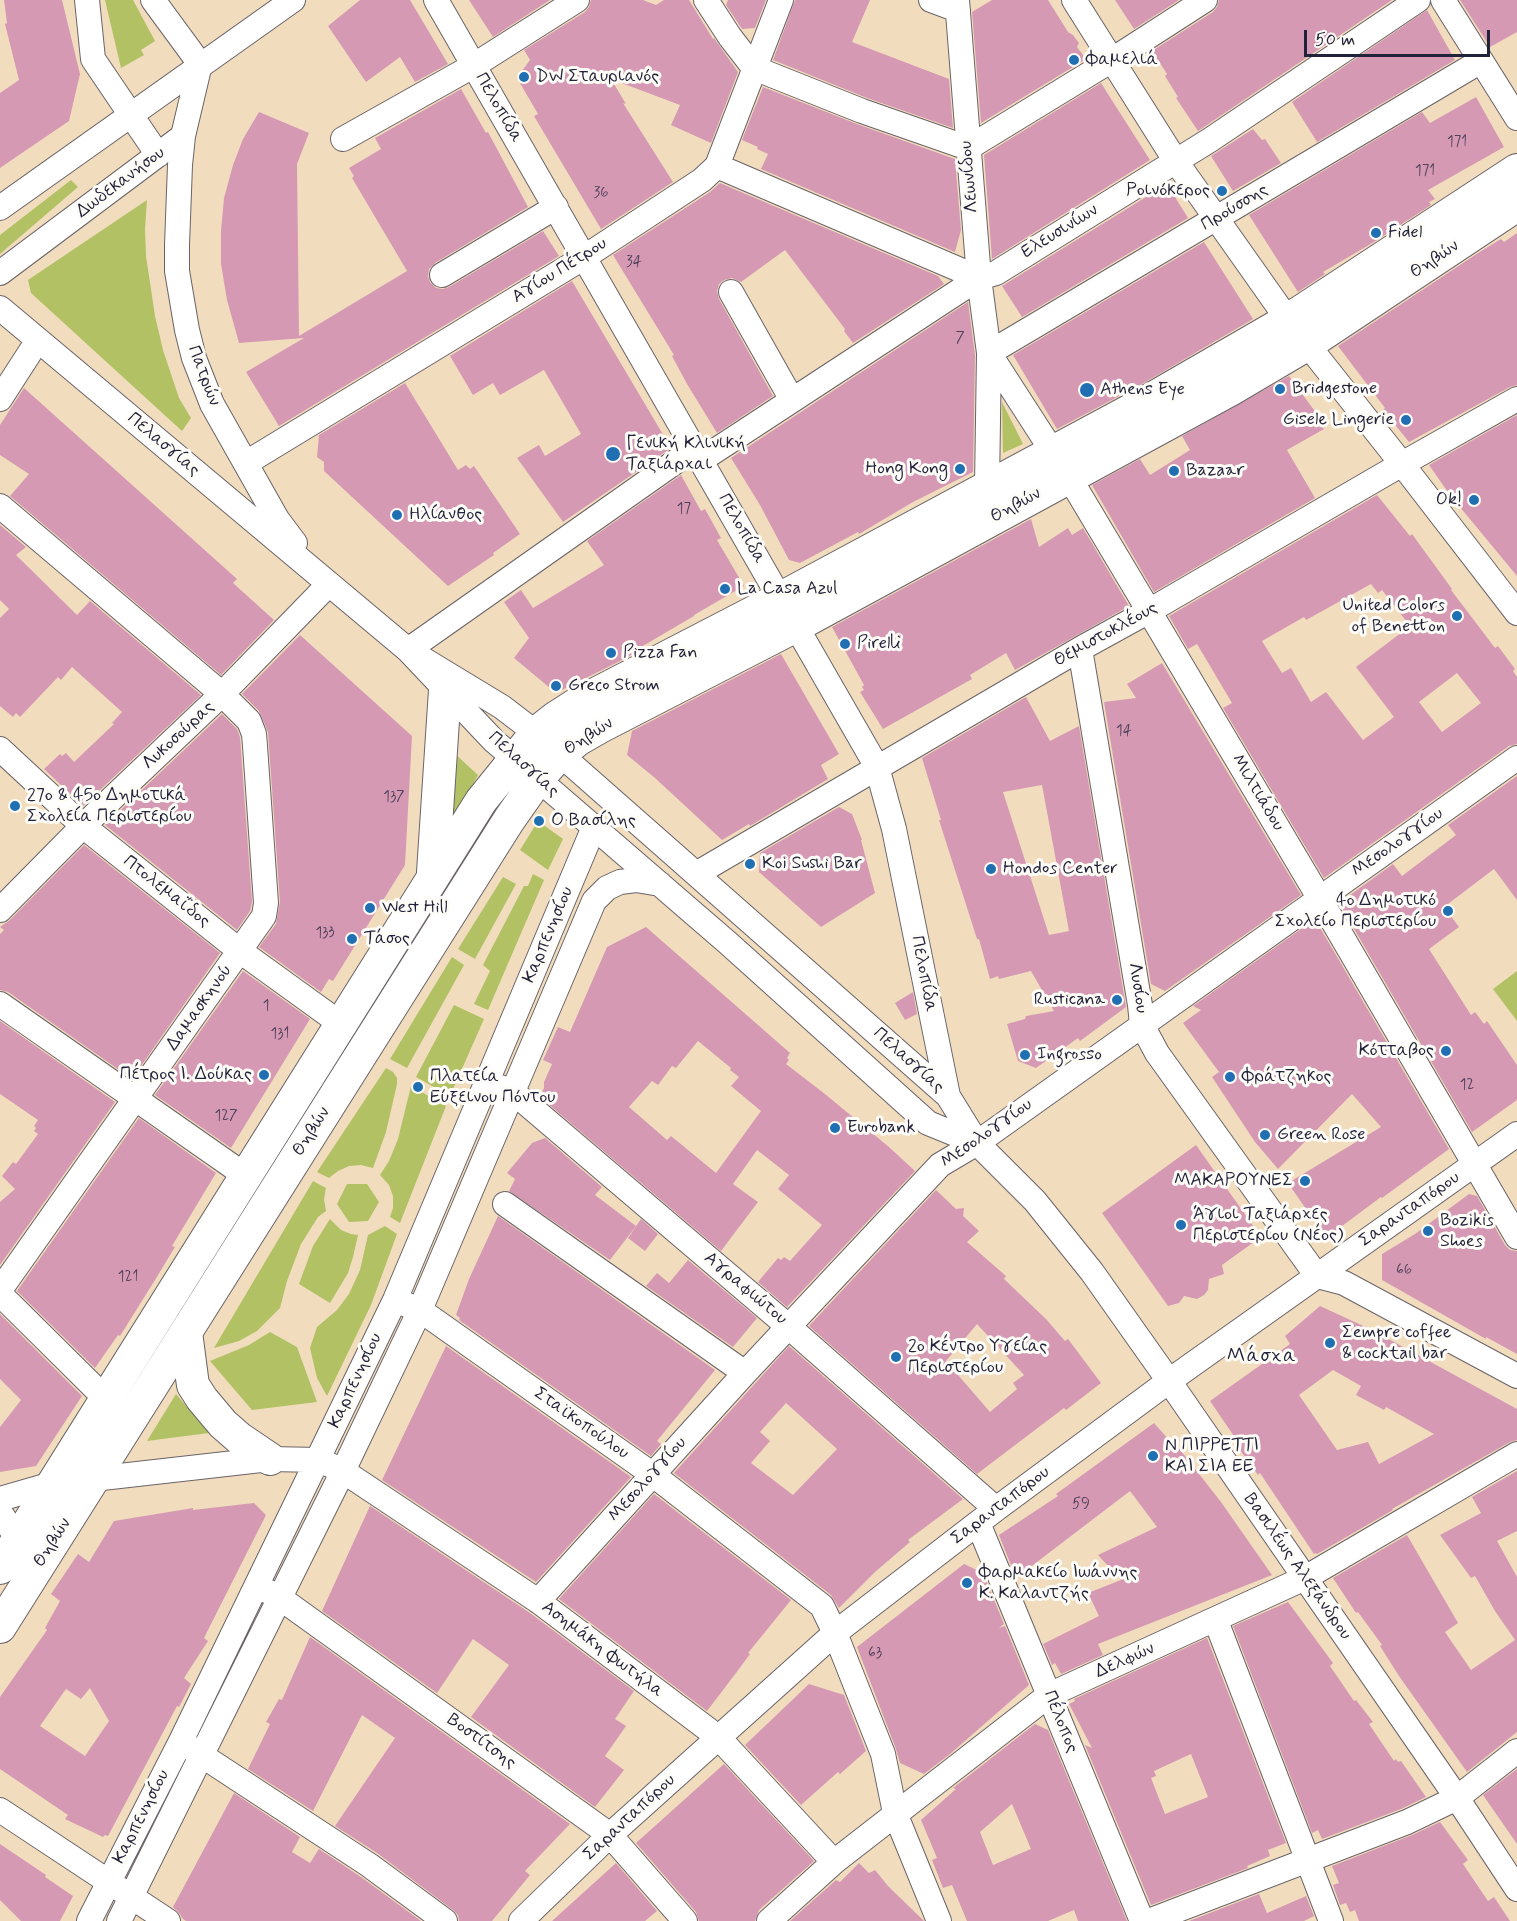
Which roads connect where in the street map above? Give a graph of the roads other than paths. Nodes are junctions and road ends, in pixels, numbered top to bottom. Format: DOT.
graph roads {
  1 [pos="87,0"];
  2 [pos="153,0"];
  3 [pos="293,0"];
  4 [pos="436,0"];
  5 [pos="577,0"];
  6 [pos="706,0"];
  7 [pos="781,0"];
  8 [pos="931,0"];
  9 [pos="1074,0"];
  10 [pos="1205,0"];
  11 [pos="1418,0"];
  12 [pos="1446,1"];
  13 [pos="963,3"];
  14 [pos="1112,60"];
  15 [pos="1481,61"];
  16 [pos="200,64"];
  17 [pos="473,66"];
  18 [pos="754,68"];
  19 [pos="130,115"];
  20 [pos="1517,118"];
  21 [pos="183,136"];
  22 [pos="343,139"];
  23 [pos="968,148"];
  24 [pos="158,155"];
  25 [pos="1175,160"];
  26 [pos="717,166"];
  27 [pos="1517,170"];
  28 [pos="1517,206"];
  29 [pos="555,207"];
  30 [pos="0,208"];
  31 [pos="1216,219"];
  32 [pos="583,258"];
  33 [pos="0,273"];
  34 [pos="442,274"];
  35 [pos="979,278"];
  36 [pos="731,292"];
  37 [pos="0,308"];
  38 [pos="1288,320"];
  39 [pos="38,340"];
  40 [pos="1308,344"];
  41 [pos="989,353"];
  42 [pos="0,399"];
  43 [pos="1517,399"];
  44 [pos="792,400"];
  45 [pos="1051,451"];
  46 [pos="698,454"];
  47 [pos="246,463"];
  48 [pos="1402,464"];
  49 [pos="1069,477"];
  50 [pos="987,486"];
  51 [pos="0,506"];
  52 [pos="329,584"];
  53 [pos="781,598"];
  54 [pos="1149,612"];
  55 [pos="1517,613"];
  56 [pos="796,626"];
  57 [pos="1080,649"];
  58 [pos="408,650"];
  59 [pos="445,690"];
  60 [pos="222,694"];
  61 [pos="536,733"];
  62 [pos="0,749"];
  63 [pos="560,754"];
  64 [pos="514,758"];
  65 [pos="1517,758"];
  66 [pos="877,767"];
  67 [pos="537,780"];
  68 [pos="83,826"];
  69 [pos="594,827"];
  70 [pos="696,874"];
  71 [pos="432,879"];
  72 [pos="660,884"];
  73 [pos="1320,899"];
  74 [pos="0,910"];
  75 [pos="240,951"];
  76 [pos="0,1004"];
  77 [pos="341,1024"];
  78 [pos="1142,1025"];
  79 [pos="487,1082"];
  80 [pos="513,1092"];
  81 [pos="948,1096"];
  82 [pos="136,1098"];
  83 [pos="1517,1134"];
  84 [pos="977,1143"];
  85 [pos="1474,1164"];
  86 [pos="246,1176"];
  87 [pos="505,1204"];
  88 [pos="1517,1237"];
  89 [pos="1317,1276"];
  90 [pos="0,1292"];
  91 [pos="395,1300"];
  92 [pos="420,1310"];
  93 [pos="789,1327"];
  94 [pos="186,1332"];
  95 [pos="745,1373"];
  96 [pos="1517,1376"];
  97 [pos="1169,1381"];
  98 [pos="106,1399"];
  99 [pos="1517,1454"];
  100 [pos="270,1459"];
  101 [pos="319,1460"];
  102 [pos="343,1471"];
  103 [pos="652,1474"];
  104 [pos="93,1479"];
  105 [pos="52,1484"];
  106 [pos="0,1499"];
  107 [pos="0,1512"];
  108 [pos="987,1516"];
  109 [pos="18,1540"];
  110 [pos="0,1568"];
  111 [pos="1305,1578"];
  112 [pos="257,1585"];
  113 [pos="280,1598"];
  114 [pos="538,1601"];
  115 [pos="1216,1621"];
  116 [pos="0,1627"];
  117 [pos="835,1633"];
  118 [pos="1050,1695"];
  119 [pos="718,1737"];
  120 [pos="181,1742"];
  121 [pos="1517,1751"];
  122 [pos="202,1755"];
  123 [pos="1457,1798"];
  124 [pos="0,1810"];
  125 [pos="895,1814"];
  126 [pos="610,1835"];
  127 [pos="1307,1859"];
  128 [pos="834,1862"];
  129 [pos="109,1882"];
  130 [pos="1517,1889"];
  131 [pos="131,1897"];
  132 [pos="89,1921"];
  133 [pos="119,1921"];
  134 [pos="168,1921"];
  135 [pos="445,1921"];
  136 [pos="521,1921"];
  137 [pos="685,1921"];
  138 [pos="769,1921"];
  139 [pos="939,1921"];
  140 [pos="1142,1921"];
  141 [pos="1149,1921"];
  142 [pos="1331,1921"];
  1 -- 19 [label="street"];
  2 -- 16 [label="street"];
  3 -- 16 [label="street"];
  4 -- 17 [label="street, Πελοπίδα"];
  5 -- 17 [label="street"];
  6 -- 18 [label="street"];
  7 -- 18 [label="street, Αγίου Πέτρου"];
  8 -- 13 [label="street"];
  9 -- 14 [label="street"];
  10 -- 14 [label="street"];
  11 -- 25 [label="street, Ελευσινίων"];
  12 -- 15 [label="street"];
  13 -- 23 [label="street, Λεωνίδου"];
  14 -- 23 [label="street"];
  14 -- 25 [label="street"];
  15 -- 20 [label="street"];
  15 -- 31 [label="street, Προύσσης"];
  16 -- 19 [label="street"];
  16 -- 21 [label="street, Δωδεκανήσου"];
  17 -- 22 [label="street"];
  17 -- 29 [label="street, Πελοπίδα"];
  18 -- 23 [label="street"];
  18 -- 26 [label="street, Αγίου Πέτρου"];
  19 -- 24 [label="street"];
  19 -- 30 [label="street"];
  21 -- 24 [label="street, Δωδεκανήσου"];
  21 -- 47 [label="street, Πατρών"];
  23 -- 35 [label="street, Λεωνίδου"];
  24 -- 33 [label="street, Δωδεκανήσου"];
  25 -- 31 [label="street"];
  25 -- 35 [label="street, Ελευσινίων"];
  26 -- 32 [label="street, Αγίου Πέτρου"];
  26 -- 35 [label="street"];
  27 -- 38 [label="main road, Θηβών"];
  28 -- 40 [label="main road, Θηβών"];
  29 -- 32 [label="street, Πελοπίδα"];
  29 -- 34 [label="street"];
  31 -- 38 [label="street"];
  31 -- 41 [label="street, Προύσσης"];
  32 -- 46 [label="street, Πελοπίδα"];
  32 -- 47 [label="street, Αγίου Πέτρου"];
  35 -- 41 [label="street, Λεωνίδου"];
  35 -- 44 [label="street, Ελευσινίων"];
  36 -- 44 [label="street"];
  37 -- 39 [label="street, Πελασγίας"];
  38 -- 40 [label="street"];
  38 -- 45 [label="main road, Θηβών"];
  39 -- 42 [label="street"];
  39 -- 52 [label="street, Πελασγίας"];
  40 -- 48 [label="street"];
  40 -- 49 [label="main road, Θηβών"];
  41 -- 45 [label="street, Μιλτιάδου"];
  41 -- 50 [label="street, Λεωνίδου"];
  43 -- 48 [label="street, Θεμιστοκλέους"];
  44 -- 46 [label="street, Ελευσινίων"];
  45 -- 49 [label="street, Μιλτιάδου"];
  45 -- 50 [label="main road, Θηβών"];
  46 -- 53 [label="street, Πελοπίδα"];
  46 -- 58 [label="street, Ελευσινίων"];
  47 -- 52 [label="street, Πατρών"];
  48 -- 54 [label="street, Θεμιστοκλέους"];
  48 -- 55 [label="street"];
  49 -- 54 [label="street, Μιλτιάδου"];
  49 -- 56 [label="main road, Θηβών"];
  50 -- 53 [label="main road, Θηβών"];
  51 -- 60 [label="street, Δαμασκηνού"];
  52 -- 58 [label="street, Πελασγίας"];
  52 -- 60 [label="street, Λυκοσούρας"];
  53 -- 56 [label="street, Πελοπίδα"];
  53 -- 61 [label="main road, Θηβών"];
  54 -- 57 [label="street, Θεμιστοκλέους"];
  54 -- 73 [label="street, Μιλτιάδου"];
  56 -- 63 [label="main road, Θηβών"];
  56 -- 66 [label="street, Πελοπίδα"];
  57 -- 66 [label="street, Θεμιστοκλέους"];
  57 -- 78 [label="street, Λυσίου"];
  58 -- 59 [label="street, Πελασγίας"];
  58 -- 61 [label="street, Πελασγίας"];
  59 -- 64 [label="street, Πελασγίας"];
  59 -- 71 [label="main road"];
  60 -- 68 [label="street, Λυκοσούρας"];
  60 -- 75 [label="street, Δαμασκηνού"];
  61 -- 63 [label="street, Πελασγίας"];
  61 -- 64 [label="main road, Θηβών"];
  62 -- 68 [label="street, Πτολεμαΐδος"];
  63 -- 67 [label="main road, Θηβών"];
  63 -- 70 [label="street, Πελασγίας"];
  64 -- 67 [label="street, Πελασγίας"];
  64 -- 71 [label="main road, Θηβών"];
  65 -- 73 [label="street, Μεσολογγίου"];
  66 -- 70 [label="street, Θεμιστοκλέους"];
  66 -- 81 [label="street, Πελοπίδα"];
  67 -- 69 [label="street, Πελασγίας"];
  67 -- 94 [label="main road, Θηβών"];
  68 -- 74 [label="street, Λυκοσούρας"];
  68 -- 75 [label="street, Πτολεμαΐδος"];
  69 -- 72 [label="street, Πελασγίας"];
  69 -- 79 [label="street, Καρπενησίου"];
  70 -- 81 [label="street, Πελασγίας"];
  71 -- 77 [label="main road, Θηβών"];
  72 -- 80 [label="street, Καρπενησίου"];
  72 -- 84 [label="street, Πελασγίας"];
  73 -- 78 [label="street, Μεσολογγίου"];
  73 -- 85 [label="street, Μιλτιάδου"];
  75 -- 77 [label="street, Πτολεμαΐδος"];
  75 -- 82 [label="street, Δαμασκηνού"];
  76 -- 82 [label="street"];
  77 -- 86 [label="main road, Θηβών"];
  78 -- 84 [label="street, Μεσολογγίου"];
  78 -- 89 [label="street, Λυσίου"];
  79 -- 80 [label="street, Αγραφιώτου"];
  79 -- 91 [label="street, Καρπενησίου"];
  80 -- 92 [label="street, Καρπενησίου"];
  80 -- 93 [label="street, Αγραφιώτου"];
  81 -- 84 [label="street, Πελασγίας"];
  82 -- 86 [label="street"];
  82 -- 90 [label="street, Δαμασκηνού"];
  83 -- 85 [label="street, Σαρανταπόρου"];
  84 -- 93 [label="street, Μεσολογγίου"];
  84 -- 97 [label="street, Βασιλέως Αλεξάνδρου"];
  85 -- 88 [label="street, Μιλτιάδου"];
  85 -- 89 [label="street, Σαρανταπόρου"];
  86 -- 98 [label="main road, Θηβών"];
  87 -- 95 [label="street"];
  89 -- 96 [label="street"];
  89 -- 97 [label="street, Σαρανταπόρου"];
  90 -- 98 [label="street"];
  91 -- 92 [label="street, Σταϊκοπούλου"];
  91 -- 101 [label="street, Καρπενησίου"];
  92 -- 102 [label="street, Καρπενησίου"];
  92 -- 103 [label="street, Σταϊκοπούλου"];
  93 -- 95 [label="street, Μεσολογγίου"];
  93 -- 108 [label="street, Αγραφιώτου"];
  94 -- 100 [label="main road"];
  94 -- 104 [label="main road, Θηβών"];
  95 -- 103 [label="street, Μεσολογγίου"];
  97 -- 108 [label="street, Σαρανταπόρου"];
  97 -- 111 [label="street, Βασιλέως Αλεξάνδρου"];
  98 -- 105 [label="main road, Θηβών"];
  99 -- 111 [label="street, Δελφών"];
  100 -- 101 [label="street"];
  100 -- 104 [label="street"];
  101 -- 102 [label="street, Ασημάκη Φωτήλα"];
  101 -- 112 [label="street, Καρπενησίου"];
  102 -- 113 [label="street, Καρπενησίου"];
  102 -- 114 [label="street, Ασημάκη Φωτήλα"];
  103 -- 114 [label="street, Μεσολογγίου"];
  103 -- 117 [label="street, Σταϊκοπούλου"];
  104 -- 116 [label="main road, Θηβών"];
  105 -- 106 [label="street"];
  105 -- 109 [label="main road, Θηβών"];
  107 -- 109 [label="street"];
  108 -- 117 [label="street, Σαρανταπόρου"];
  108 -- 118 [label="street, Πέλοπος"];
  109 -- 110 [label="main road, Θηβών"];
  111 -- 115 [label="street, Δελφών"];
  111 -- 123 [label="street, Βασιλέως Αλεξάνδρου"];
  112 -- 113 [label="street, Βοστίτσης"];
  112 -- 120 [label="street, Καρπενησίου"];
  113 -- 122 [label="street, Καρπενησίου"];
  113 -- 126 [label="street, Βοστίτσης"];
  114 -- 119 [label="street, Ασημάκη Φωτήλα"];
  115 -- 118 [label="street, Δελφών"];
  115 -- 127 [label="street"];
  117 -- 119 [label="street, Σαρανταπόρου"];
  117 -- 125 [label="street, Σταϊκοπούλου"];
  118 -- 125 [label="street, Δελφών"];
  118 -- 140 [label="street, Πέλοπος"];
  119 -- 126 [label="street, Σαρανταπόρου"];
  119 -- 128 [label="street, Ασημάκη Φωτήλα"];
  120 -- 122 [label="street"];
  120 -- 129 [label="street, Καρπενησίου"];
  121 -- 123 [label="street"];
  122 -- 131 [label="street, Καρπενησίου"];
  122 -- 135 [label="street"];
  123 -- 127 [label="street"];
  123 -- 130 [label="street, Βασιλέως Αλεξάνδρου"];
  124 -- 129 [label="street"];
  125 -- 128 [label="street, Δελφών"];
  125 -- 139 [label="street, Σταϊκοπούλου"];
  126 -- 136 [label="street, Σαρανταπόρου"];
  126 -- 137 [label="street, Βοστίτσης"];
  127 -- 141 [label="street"];
  127 -- 142 [label="street"];
  128 -- 138 [label="street, Δελφών"];
  129 -- 131 [label="street"];
  129 -- 132 [label="street, Καρπενησίου"];
  131 -- 133 [label="street, Καρπενησίου"];
  131 -- 134 [label="street"];
}
